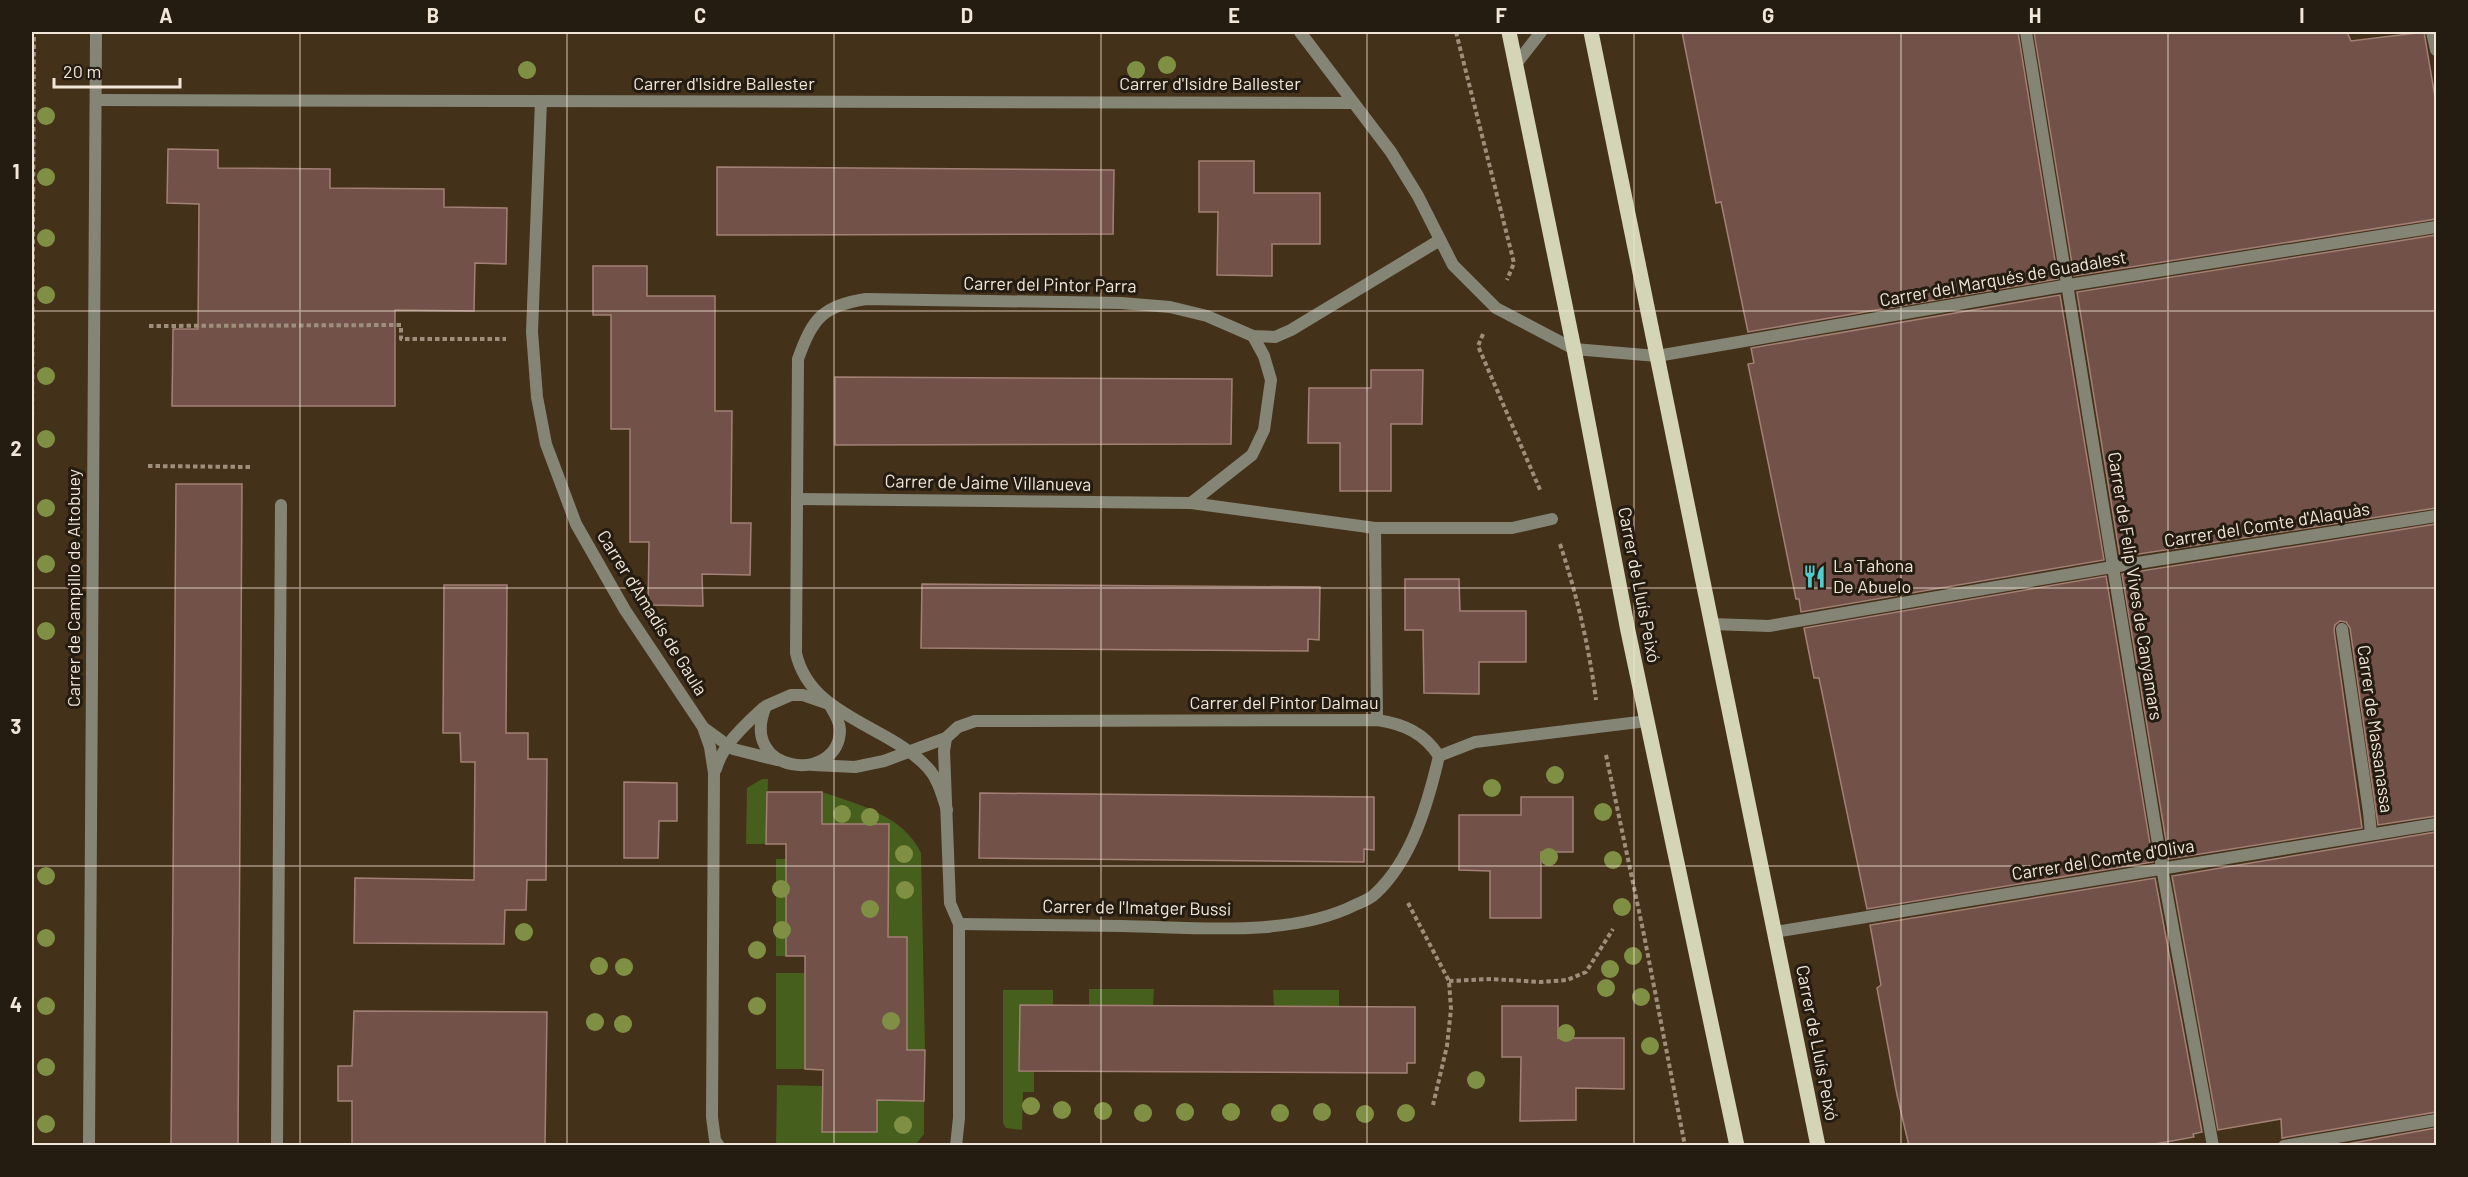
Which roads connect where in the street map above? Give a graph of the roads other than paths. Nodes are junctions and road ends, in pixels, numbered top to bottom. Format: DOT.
graph roads {
  1 [pos="96,32"];
  2 [pos="1300,32"];
  3 [pos="1509,32"];
  4 [pos="1541,32"];
  5 [pos="1591,32"];
  6 [pos="2026,32"];
  7 [pos="2432,32"];
  8 [pos="2436,50"];
  9 [pos="1516,64"];
  10 [pos="96,100"];
  11 [pos="541,102"];
  12 [pos="1353,103"];
  13 [pos="2436,226"];
  14 [pos="1440,240"];
  15 [pos="2069,285"];
  16 [pos="1253,336"];
  17 [pos="1574,350"];
  18 [pos="1657,356"];
  19 [pos="797,499"];
  20 [pos="1191,503"];
  21 [pos="281,506"];
  22 [pos="2436,516"];
  23 [pos="1552,519"];
  24 [pos="1375,528"];
  25 [pos="2112,567"];
  26 [pos="1712,624"];
  27 [pos="2342,629"];
  28 [pos="829,704"];
  29 [pos="766,705"];
  30 [pos="1377,720"];
  31 [pos="1647,721"];
  32 [pos="703,727"];
  33 [pos="946,738"];
  34 [pos="727,745"];
  35 [pos="909,752"];
  36 [pos="1439,756"];
  37 [pos="782,761"];
  38 [pos="813,765"];
  39 [pos="714,774"];
  40 [pos="947,810"];
  41 [pos="2436,824"];
  42 [pos="2371,834"];
  43 [pos="2162,868"];
  44 [pos="959,924"];
  45 [pos="1775,932"];
  46 [pos="2436,1120"];
  47 [pos="89,1146"];
  48 [pos="277,1146"];
  49 [pos="719,1146"];
  50 [pos="956,1146"];
  51 [pos="1737,1146"];
  52 [pos="1818,1146"];
  53 [pos="2213,1146"];
  54 [pos="2284,1146"];
  1 -- 10 [label="street, Carrer de Campillo de Altobuey"];
  2 -- 12 [label="street"];
  3 -- 9 [label="main road, Carrer de Lluís Peixó"];
  4 -- 9 [label="street"];
  5 -- 18 [label="main road, Carrer de Lluís Peixó"];
  6 -- 15 [label="street, Carrer de Felip Vives de Canyamars"];
  7 -- 8 [label="street"];
  9 -- 17 [label="main road, Carrer de Lluís Peixó"];
  10 -- 11 [label="street, Carrer d'Isidre Ballester"];
  10 -- 47 [label="street, Carrer de Campillo de Altobuey"];
  11 -- 12 [label="street, Carrer d'Isidre Ballester"];
  11 -- 32 [label="street, Carrer d'Amadís de Gaula"];
  12 -- 14 [label="street"];
  13 -- 15 [label="street, Carrer del Marqués de Guadalest"];
  14 -- 16 [label="street, Carrer del Pintor Parra"];
  14 -- 17 [label="street"];
  15 -- 18 [label="street, Carrer del Marqués de Guadalest"];
  15 -- 25 [label="street, Carrer de Felip Vives de Canyamars"];
  16 -- 19 [label="street, Carrer del Pintor Parra"];
  16 -- 20 [label="street"];
  17 -- 18 [label="street, Carrer del Marqués de Guadalest"];
  17 -- 31 [label="main road, Carrer de Lluís Peixó"];
  18 -- 26 [label="main road, Carrer de Lluís Peixó"];
  19 -- 20 [label="street, Carrer de Jaime Villanueva"];
  19 -- 28 [label="street"];
  20 -- 24 [label="street, Carrer de Jaime Villanueva"];
  21 -- 48 [label="street"];
  22 -- 25 [label="street, Carrer del Comte d'Alaquàs"];
  23 -- 24 [label="street, Carrer de Jaime Villanueva"];
  24 -- 30 [label="street"];
  25 -- 26 [label="street, Carrer del Comte d'Alaquàs"];
  25 -- 43 [label="street, Carrer de Felip Vives de Canyamars"];
  26 -- 45 [label="main road, Carrer de Lluís Peixó"];
  27 -- 42 [label="street, Carrer de Massanassa"];
  28 -- 29 [label="street"];
  28 -- 35 [label="street"];
  28 -- 38 [label="street"];
  29 -- 34 [label="street"];
  29 -- 37 [label="street"];
  30 -- 33 [label="street, Carrer del Pintor Dalmau"];
  30 -- 36 [label="street, Carrer del Pintor Dalmau"];
  31 -- 36 [label="street"];
  31 -- 51 [label="main road, Carrer de Lluís Peixó"];
  32 -- 34 [label="street, Carrer del Pintor Dalmau"];
  32 -- 39 [label="street, Carrer d'Amadís de Gaula"];
  33 -- 35 [label="street, Carrer del Pintor Dalmau"];
  33 -- 40 [label="street"];
  34 -- 37 [label="street, Carrer del Pintor Dalmau"];
  34 -- 39 [label="street"];
  35 -- 38 [label="street, Carrer del Pintor Dalmau"];
  35 -- 40 [label="street"];
  36 -- 44 [label="street, Carrer de l'Imatger Bussi"];
  37 -- 38 [label="street, Carrer del Pintor Dalmau"];
  39 -- 49 [label="street, Carrer d'Amadís de Gaula"];
  40 -- 44 [label="street"];
  41 -- 42 [label="street, Carrer del Comte d'Oliva"];
  42 -- 43 [label="street, Carrer del Comte d'Oliva"];
  43 -- 45 [label="street, Carrer del Comte d'Oliva"];
  43 -- 53 [label="street, Carrer de Felip Vives de Canyamars"];
  44 -- 50 [label="street"];
  45 -- 52 [label="main road, Carrer de Lluís Peixó"];
  46 -- 54 [label="street"];
}
